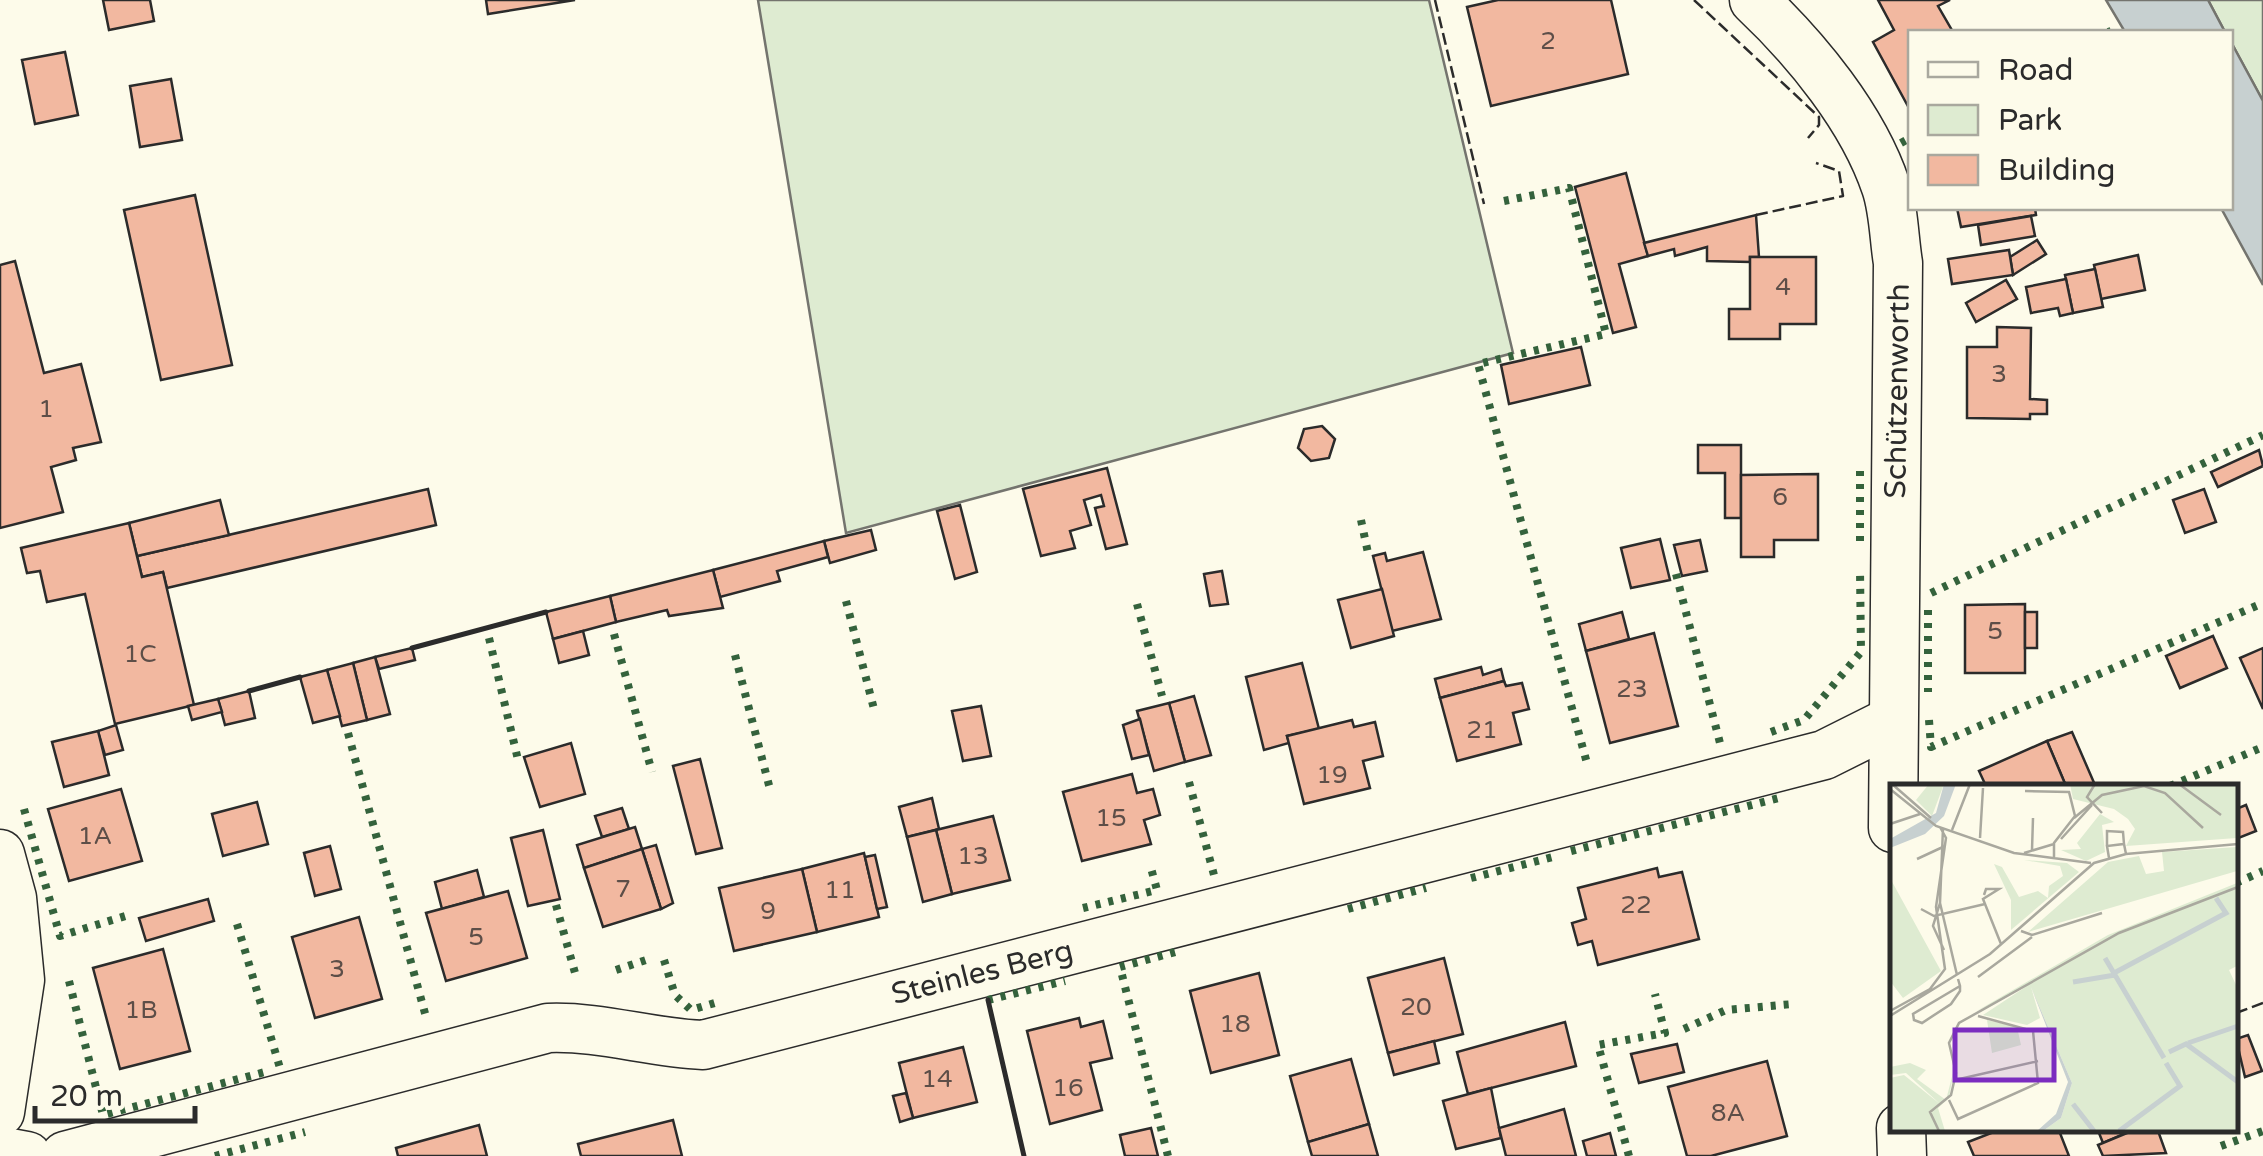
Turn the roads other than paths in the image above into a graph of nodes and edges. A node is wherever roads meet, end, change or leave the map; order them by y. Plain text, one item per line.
1 (1754, 0) edge
2 (1892, 721) junction
3 (1893, 784) edge
4 (0, 854) edge
5 (0, 1112) edge
6 (1901, 1131) edge
7 (0, 1152) edge
8 (26, 1156) edge
9 (65, 1156) edge
10 (1902, 1156) edge

1 - 2 street, Schützenworth
2 - 3 street, Schützenworth
2 - 9 street, Steinles Berg
4 - 5 street
6 - 10 street
7 - 8 street

